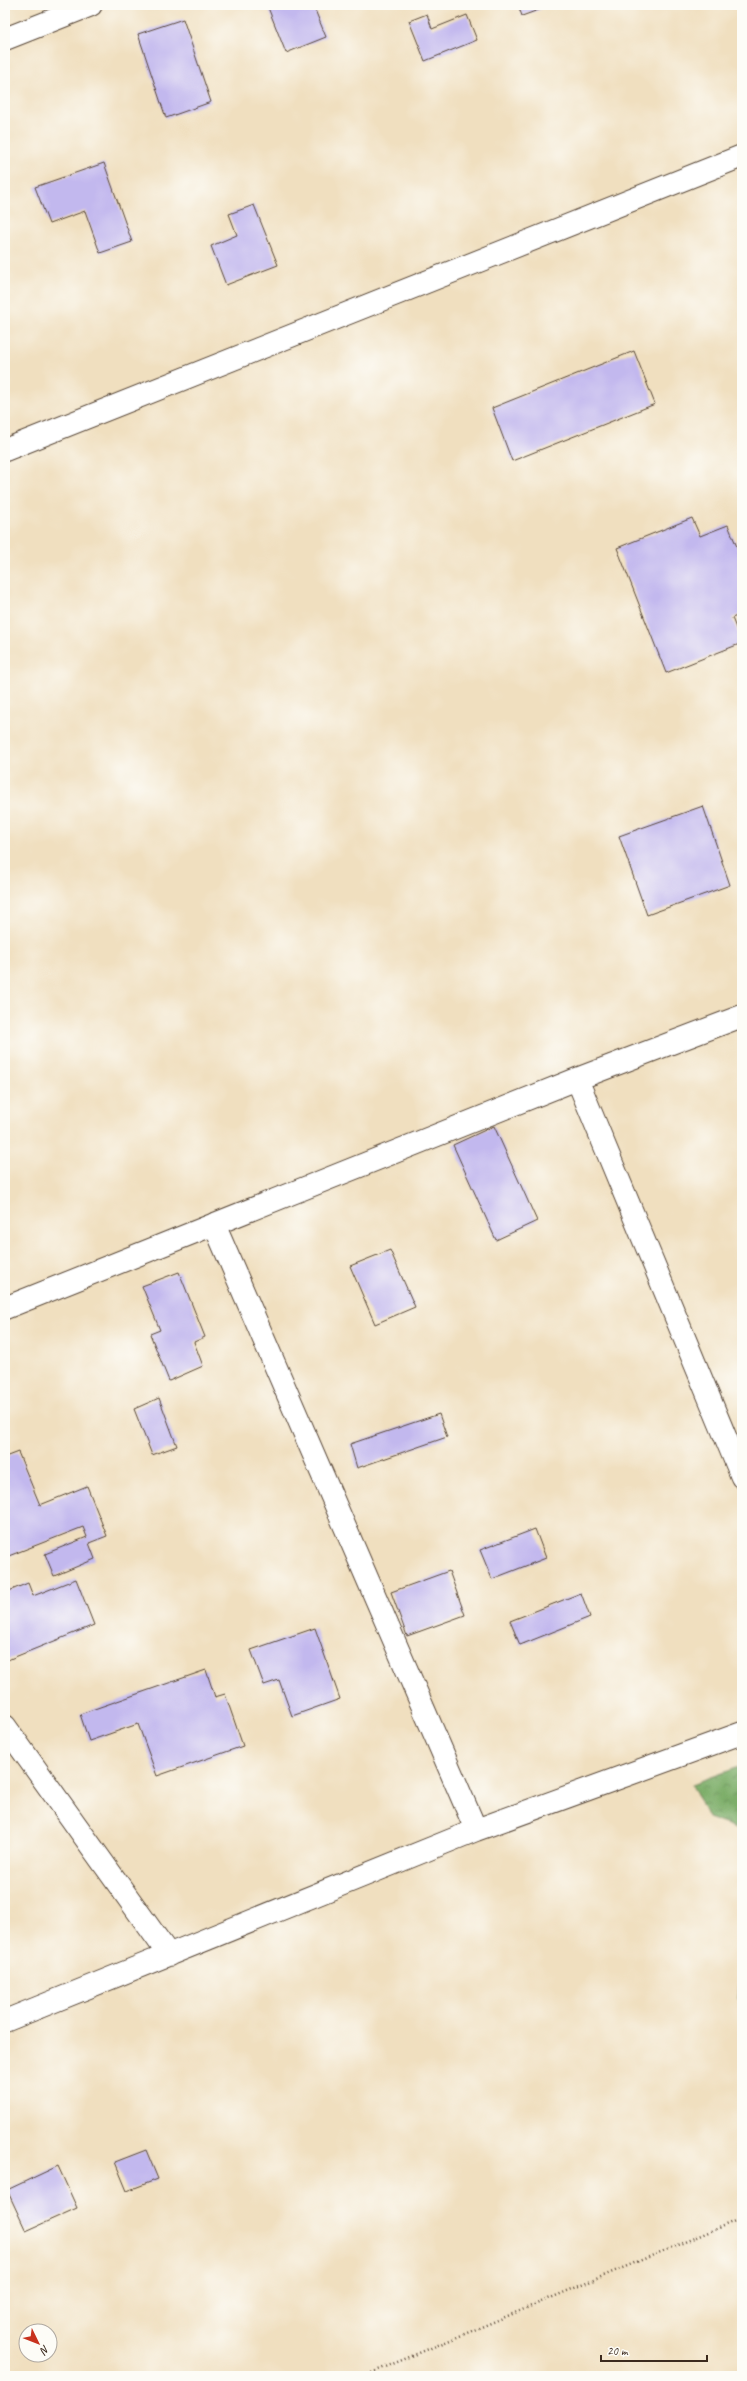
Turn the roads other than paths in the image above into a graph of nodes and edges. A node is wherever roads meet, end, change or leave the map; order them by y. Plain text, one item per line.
1 (91, 5) edge
2 (5, 39) edge
3 (742, 156) edge
4 (5, 450) edge
5 (742, 1016) edge
6 (577, 1079) junction
7 (214, 1224) junction
8 (5, 1308) edge
9 (742, 1477) edge
10 (5, 1726) edge
11 (742, 1733) edge
12 (476, 1830) junction
13 (169, 1954) junction
14 (6, 2019) edge

1 - 2 street
3 - 4 street
5 - 6 street
6 - 7 street
6 - 9 street
7 - 8 street
7 - 12 street
10 - 13 street
11 - 12 street
12 - 13 street
13 - 14 street

